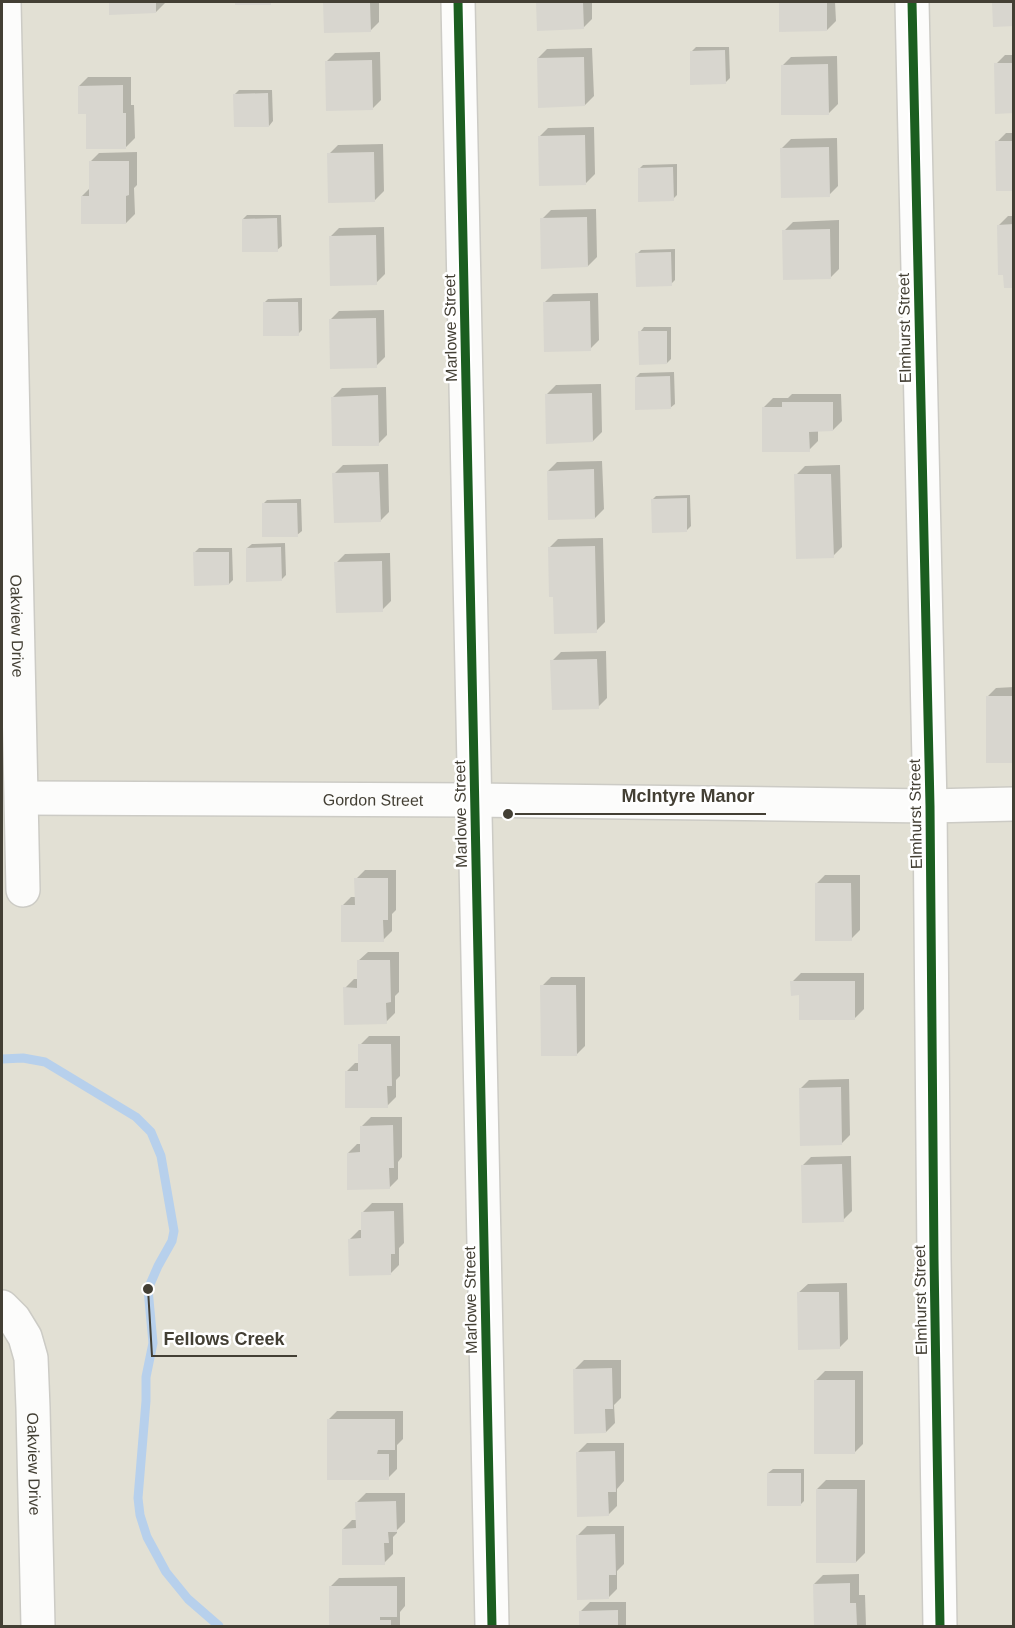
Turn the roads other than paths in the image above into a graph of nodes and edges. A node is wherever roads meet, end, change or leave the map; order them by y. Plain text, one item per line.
1 (4, 2) edge
2 (458, 2) edge
3 (912, 2) edge
4 (21, 798) junction
5 (474, 800) junction
6 (1014, 804) edge
7 (930, 806) junction
8 (23, 890) dead end
9 (4, 1309) edge
10 (38, 1626) edge
11 (492, 1626) edge
12 (940, 1626) edge

1 - 4 street, Oakview Drive
2 - 5 street, Marlowe Street
3 - 7 street, Elmhurst Street
4 - 5 street, Gordon Street
4 - 8 street, Oakview Drive
5 - 7 street, Gordon Street
5 - 11 street, Marlowe Street
6 - 7 street, Gordon Street
7 - 12 street, Elmhurst Street
9 - 10 street, Oakview Drive

